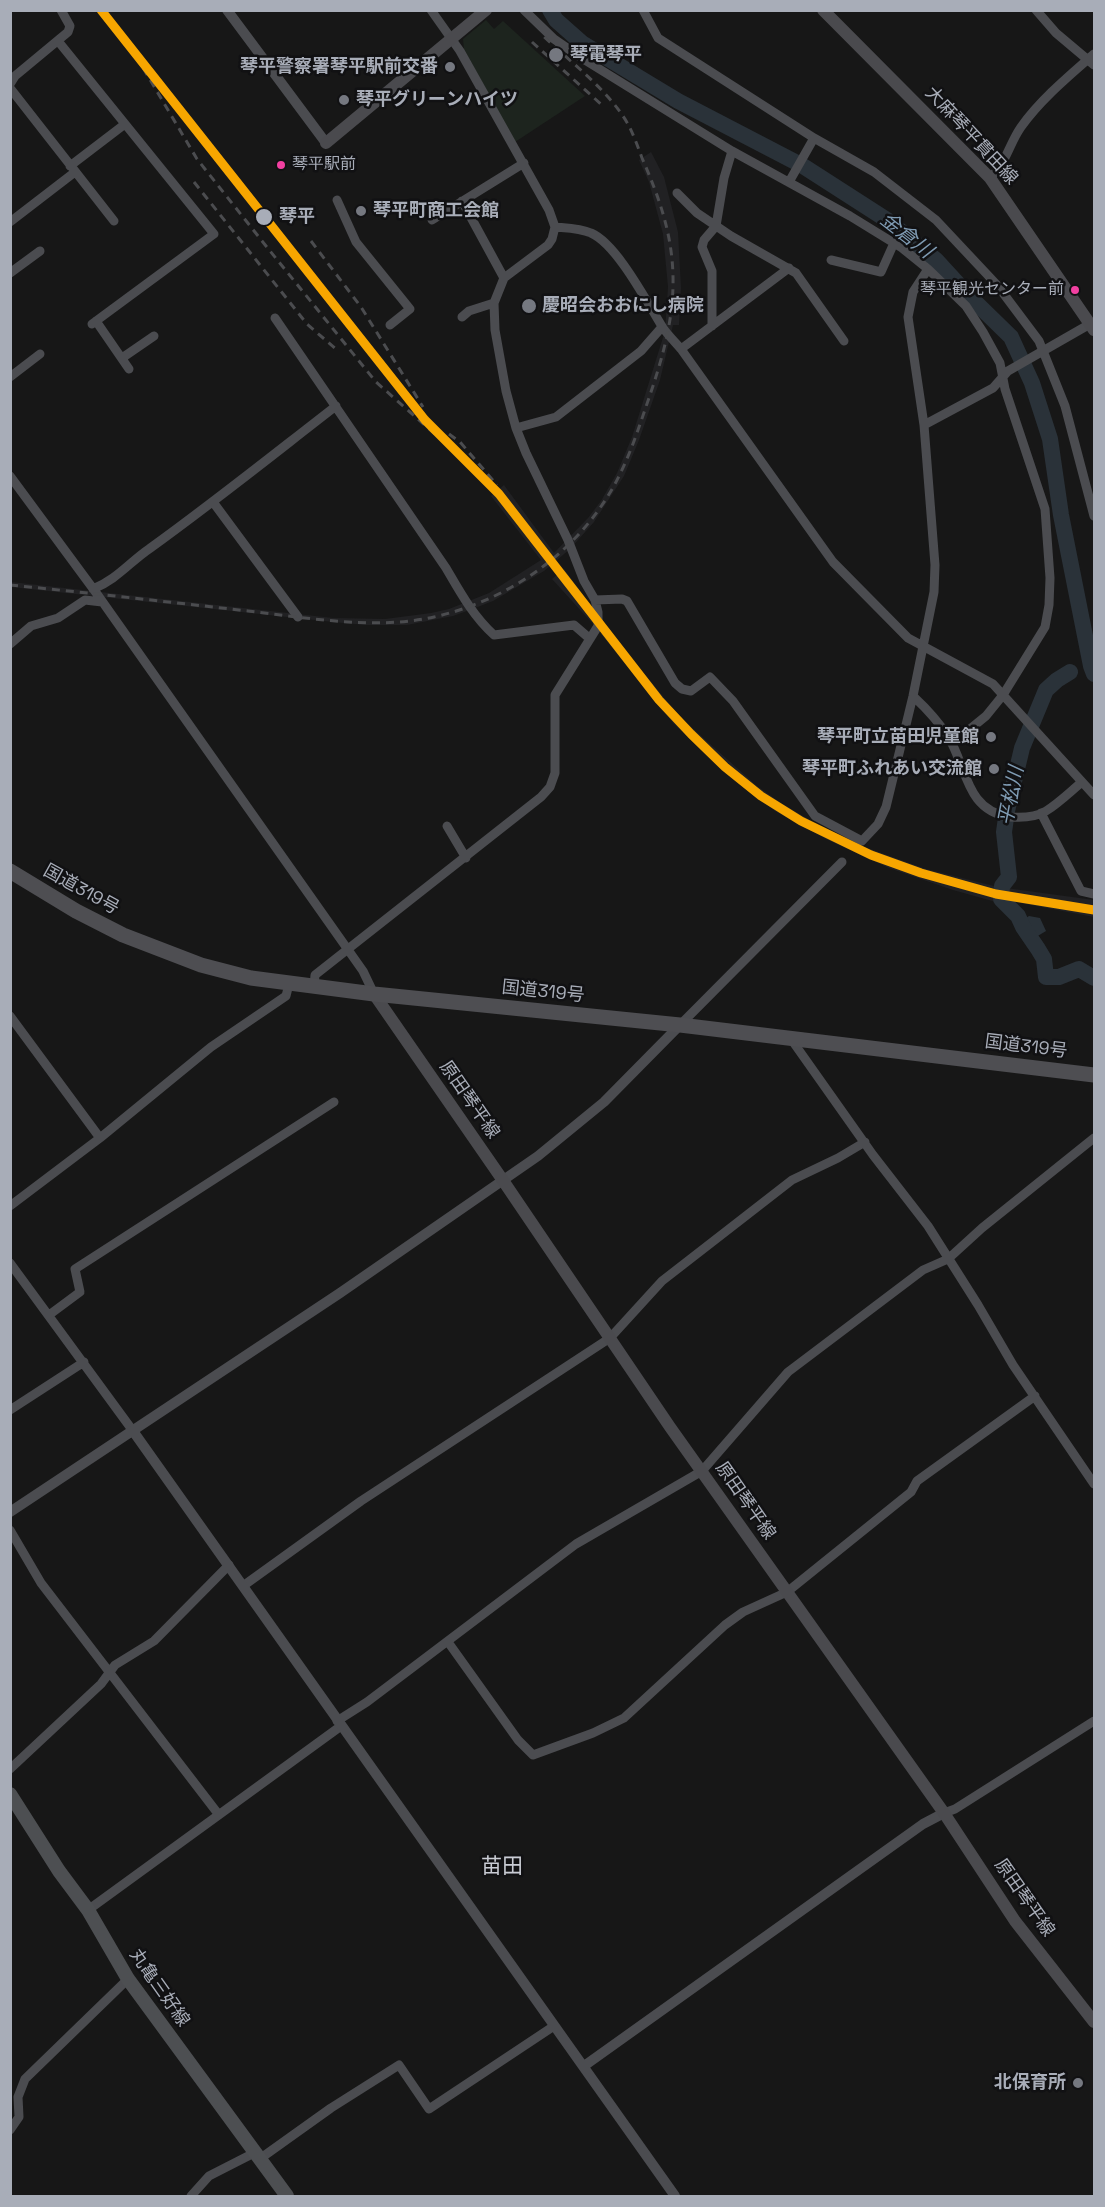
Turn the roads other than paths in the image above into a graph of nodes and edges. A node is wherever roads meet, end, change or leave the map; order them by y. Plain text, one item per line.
1 (61, 10) edge
2 (227, 10) edge
3 (431, 10) edge
4 (486, 10) edge
5 (524, 10) edge
6 (644, 10) edge
7 (823, 10) edge
8 (1036, 10) edge
9 (452, 39) junction
10 (58, 41) junction
11 (1093, 59) edge
12 (10, 86) edge
13 (125, 124) junction
14 (814, 138) junction
15 (326, 143) joint
16 (732, 151) junction
17 (524, 163) junction
18 (73, 169) junction
19 (990, 178) junction
20 (789, 182) junction
21 (677, 193) dead end
22 (336, 200) dead end
23 (462, 201) junction
24 (432, 220) dead end
25 (114, 221) dead end
26 (10, 222) edge
27 (716, 226) junction
28 (555, 227) junction
29 (894, 243) junction
30 (40, 251) dead end
31 (831, 260) dead end
32 (789, 268) junction
33 (928, 269) junction
34 (10, 273) edge
35 (504, 279) junction
36 (494, 303) junction
37 (462, 317) dead end
38 (275, 318) dead end
39 (390, 325) dead end
40 (712, 326) junction
41 (662, 327) junction
42 (1092, 327) edge
43 (154, 336) dead end
44 (844, 340) dead end
45 (681, 349) junction
46 (1041, 352) junction
47 (40, 354) dead end
48 (122, 358) junction
49 (129, 369) dead end
50 (1006, 373) junction
51 (10, 377) edge
52 (336, 406) junction
53 (924, 425) junction
54 (516, 428) junction
55 (10, 476) edge
56 (213, 502) junction
57 (1095, 516) edge
58 (93, 589) junction
59 (595, 600) junction
60 (102, 602) junction
61 (298, 617) dead end
62 (589, 638) junction
63 (10, 644) edge
64 (923, 648) junction
65 (1003, 695) junction
66 (913, 696) junction
67 (950, 740) junction
68 (1082, 782) junction
69 (1095, 795) edge
70 (1041, 813) junction
71 (447, 825) dead end
72 (466, 858) junction
73 (842, 862) dead end
74 (10, 871) edge
75 (1095, 894) edge
76 (348, 950) junction
77 (289, 984) junction
78 (314, 987) junction
79 (374, 994) junction
80 (10, 1016) edge
81 (680, 1025) junction
82 (791, 1039) junction
83 (1095, 1075) edge
84 (334, 1102) dead end
85 (100, 1138) junction
86 (1095, 1138) edge
87 (865, 1142) junction
88 (502, 1179) junction
89 (10, 1206) edge
90 (948, 1259) junction
91 (10, 1263) edge
92 (49, 1315) junction
93 (610, 1338) junction
94 (84, 1362) junction
95 (1035, 1396) junction
96 (10, 1410) edge
97 (133, 1431) junction
98 (702, 1472) junction
99 (1095, 1484) edge
100 (10, 1512) edge
101 (10, 1530) edge
102 (229, 1565) junction
103 (243, 1586) junction
104 (787, 1592) junction
105 (448, 1642) junction
106 (109, 1673) junction
107 (1095, 1721) edge
108 (339, 1723) junction
109 (10, 1769) edge
110 (10, 1794) edge
111 (944, 1813) junction
112 (219, 1815) junction
113 (88, 1910) junction
114 (128, 1979) junction
115 (1095, 2022) edge
116 (554, 2026) junction
117 (584, 2066) junction
118 (10, 2130) edge
119 (258, 2155) junction
120 (191, 2196) edge
121 (287, 2196) edge
122 (675, 2196) edge

1 - 10 street
2 - 15 street
3 - 9 street
4 - 9 main road
5 - 16 street
6 - 14 street
7 - 19 main road, 大麻琴平貫田線
8 - 11 street
9 - 15 main road
9 - 17 street
10 - 12 street
10 - 13 street
11 - 19 street
12 - 18 street
13 - 18 street
13 - 48 street
14 - 20 street
14 - 46 street
16 - 20 street
16 - 27 street
17 - 23 street
17 - 28 street
18 - 25 street
18 - 26 street
19 - 42 main road, 大麻琴平貫田線
20 - 29 street
21 - 27 street
22 - 39 street
23 - 24 street
23 - 35 street
27 - 32 street
27 - 40 street
28 - 35 street
28 - 41 street
29 - 31 street
29 - 33 street
30 - 34 street
32 - 40 street
32 - 44 street
33 - 50 street
33 - 53 street
35 - 36 street
36 - 37 street
36 - 54 street
38 - 52 street
40 - 45 street
41 - 45 street
41 - 54 street
42 - 46 street
43 - 48 street
45 - 64 street
46 - 50 street
46 - 57 street
47 - 51 street
48 - 49 street
50 - 53 street
50 - 65 street
52 - 56 street
52 - 62 street
53 - 64 street
54 - 59 street
55 - 58 street
56 - 58 street
56 - 61 street
58 - 60 street
59 - 62 street
59 - 66 street
60 - 63 street
60 - 76 street
62 - 72 street
64 - 65 street
64 - 66 street
65 - 67 street
65 - 68 street
66 - 67 street
67 - 70 street
68 - 69 street
68 - 70 street
70 - 75 street
71 - 72 street
72 - 76 street
73 - 81 street
74 - 77 highway, 国道319号
76 - 78 street
76 - 79 street
77 - 78 highway, 国道319号
77 - 85 street
78 - 79 highway, 国道319号
79 - 81 highway, 国道319号
79 - 88 main road, 原田琴平線
80 - 85 street
81 - 82 highway, 国道319号
81 - 88 street
82 - 83 highway, 国道319号
82 - 87 street
84 - 92 street
85 - 89 street
86 - 90 street
87 - 90 street
87 - 93 street
88 - 93 main road, 原田琴平線
88 - 97 street
90 - 95 street
90 - 98 street
91 - 92 street
92 - 94 street
93 - 98 main road, 原田琴平線
93 - 103 street
94 - 96 street
94 - 97 street
95 - 99 street
95 - 104 street
97 - 100 street
97 - 102 street
98 - 104 main road, 原田琴平線
98 - 105 street
101 - 106 street
102 - 103 street
102 - 106 street
103 - 108 street
104 - 105 street
104 - 111 main road, 原田琴平線
105 - 108 street
106 - 109 street
106 - 112 street
107 - 111 street
108 - 112 street
108 - 116 street
110 - 113 main road, 丸亀三好線
111 - 115 main road, 原田琴平線
111 - 117 street
112 - 113 street
113 - 114 main road, 丸亀三好線
114 - 118 street
114 - 119 main road, 丸亀三好線
116 - 117 street
116 - 119 street
117 - 122 street
119 - 120 street
119 - 121 main road, 丸亀三好線

